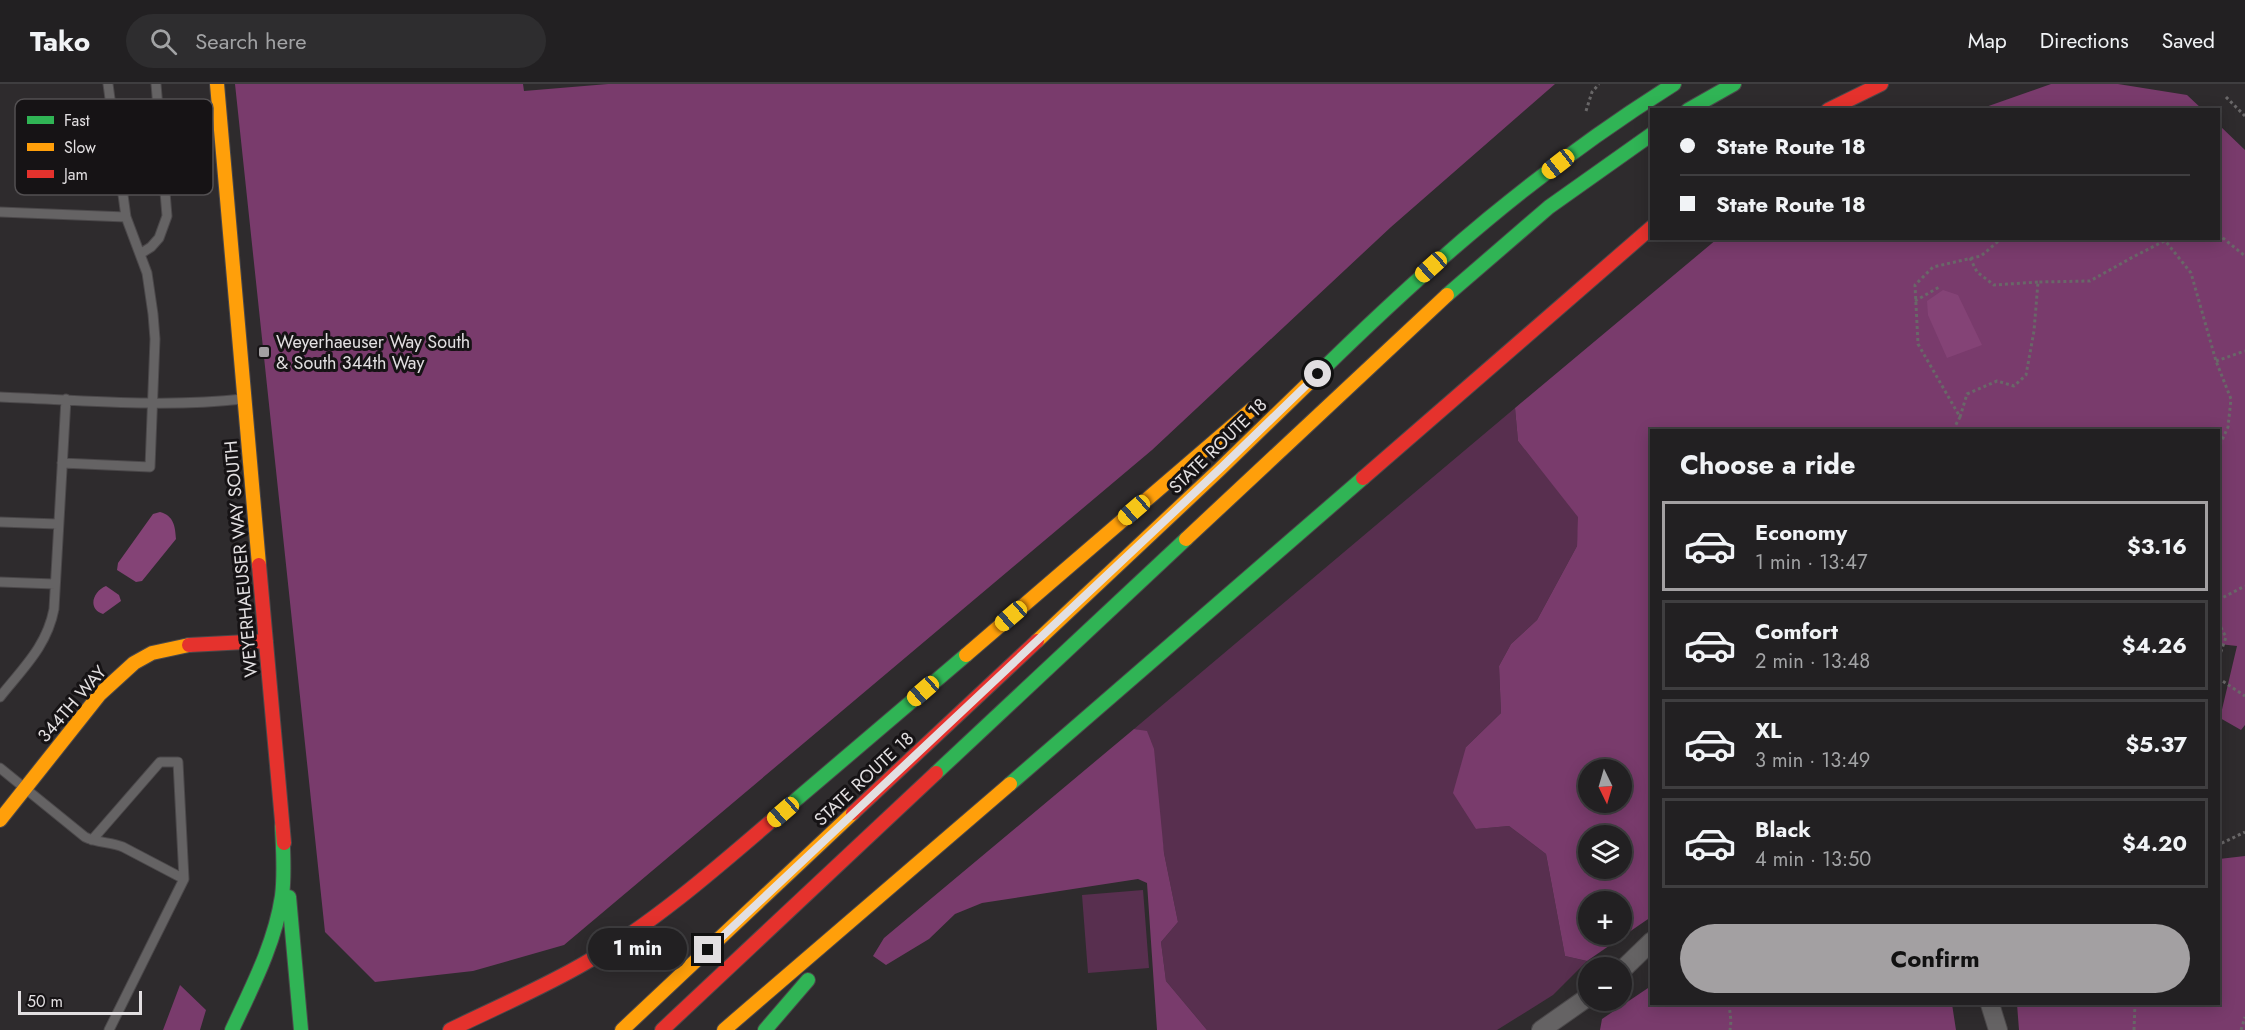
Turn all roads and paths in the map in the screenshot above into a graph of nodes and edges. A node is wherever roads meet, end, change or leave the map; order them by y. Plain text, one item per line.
1 (108, 84) edge
2 (156, 84) edge
3 (217, 84) edge
4 (1674, 84) edge
5 (1734, 84) edge
6 (1881, 84) edge
7 (2226, 97) dead end
8 (110, 99) edge
9 (157, 99) edge
10 (1692, 108) edge
11 (1832, 108) edge
12 (2245, 116) edge
13 (1650, 135) edge
14 (123, 195) edge
15 (165, 195) edge
16 (0, 212) edge
17 (126, 217) junction
18 (1650, 229) edge
19 (2220, 236) edge
20 (2000, 240) edge
21 (2164, 240) edge
22 (140, 254) junction
23 (2245, 256) edge
24 (1970, 258) junction
25 (2038, 282) junction
26 (1941, 286) dead end
27 (1397, 297) junction
28 (1915, 301) junction
29 (2245, 351) edge
30 (2216, 361) junction
31 (1304, 369) dead end
32 (0, 397) edge
33 (1267, 398) dead end
34 (66, 399) junction
35 (244, 399) junction
36 (152, 402) junction
37 (1960, 417) junction
38 (1954, 429) edge
39 (2220, 445) edge
40 (62, 463) junction
41 (0, 522) edge
42 (58, 524) junction
43 (0, 582) edge
44 (55, 584) junction
45 (2245, 586) edge
46 (2220, 599) edge
47 (2220, 625) edge
48 (266, 640) junction
49 (2220, 654) edge
50 (2220, 679) edge
51 (2245, 696) edge
52 (0, 697) edge
53 (0, 768) edge
54 (24, 788) junction
55 (0, 820) edge
56 (282, 826) junction
57 (2245, 832) edge
58 (92, 840) junction
59 (2220, 844) edge
60 (184, 879) junction
61 (873, 903) junction
62 (1650, 943) edge
63 (1632, 960) edge
64 (1578, 1004) edge
65 (1729, 1005) edge
66 (1990, 1005) edge
67 (2135, 1005) edge
68 (2245, 1017) edge
69 (109, 1030) edge
70 (232, 1030) edge
71 (301, 1030) edge
72 (450, 1030) edge
73 (622, 1030) edge
74 (662, 1030) edge
75 (724, 1030) edge
76 (765, 1030) edge
77 (1541, 1030) edge
78 (1730, 1030) edge
79 (1998, 1030) edge
80 (2134, 1030) edge
81 (2241, 1030) edge

1 - 8 lane
2 - 9 lane
3 - 35 main road, WEYERHAEUSER WAY SOUTH
4 - 27 main road, STATE ROUTE 18
5 - 10 main road
6 - 11 main road
7 - 12 path
13 - 74 main road
14 - 17 lane
15 - 22 lane
16 - 17 lane
17 - 22 lane
18 - 61 main road
19 - 23 path
20 - 24 path
21 - 25 path
21 - 30 path
22 - 36 lane
24 - 25 path
24 - 28 path
25 - 37 path
26 - 28 path
27 - 31 main road
27 - 73 main road, STATE ROUTE 18
28 - 37 path
29 - 30 path
30 - 39 path
32 - 34 lane
33 - 72 main road
34 - 36 lane
34 - 40 lane
35 - 36 lane
35 - 48 main road, WEYERHAEUSER WAY SOUTH
36 - 40 lane
37 - 38 path
40 - 42 lane
41 - 42 lane
42 - 44 lane
43 - 44 lane
44 - 52 lane
45 - 46 path
47 - 49 path
48 - 54 main road, 344TH WAY
48 - 56 main road, WEYERHAEUSER WAY SOUTH
50 - 51 path
53 - 54 lane
54 - 55 main road, 344TH WAY
54 - 58 lane
56 - 70 main road
56 - 71 main road, WEYERHAEUSER WAY SOUTH
57 - 59 path
58 - 60 lane
58 - 60 lane
60 - 69 lane
61 - 75 main road
61 - 76 main road
62 - 63 street
64 - 77 street
65 - 78 path
66 - 79 street
67 - 80 path
68 - 81 path

